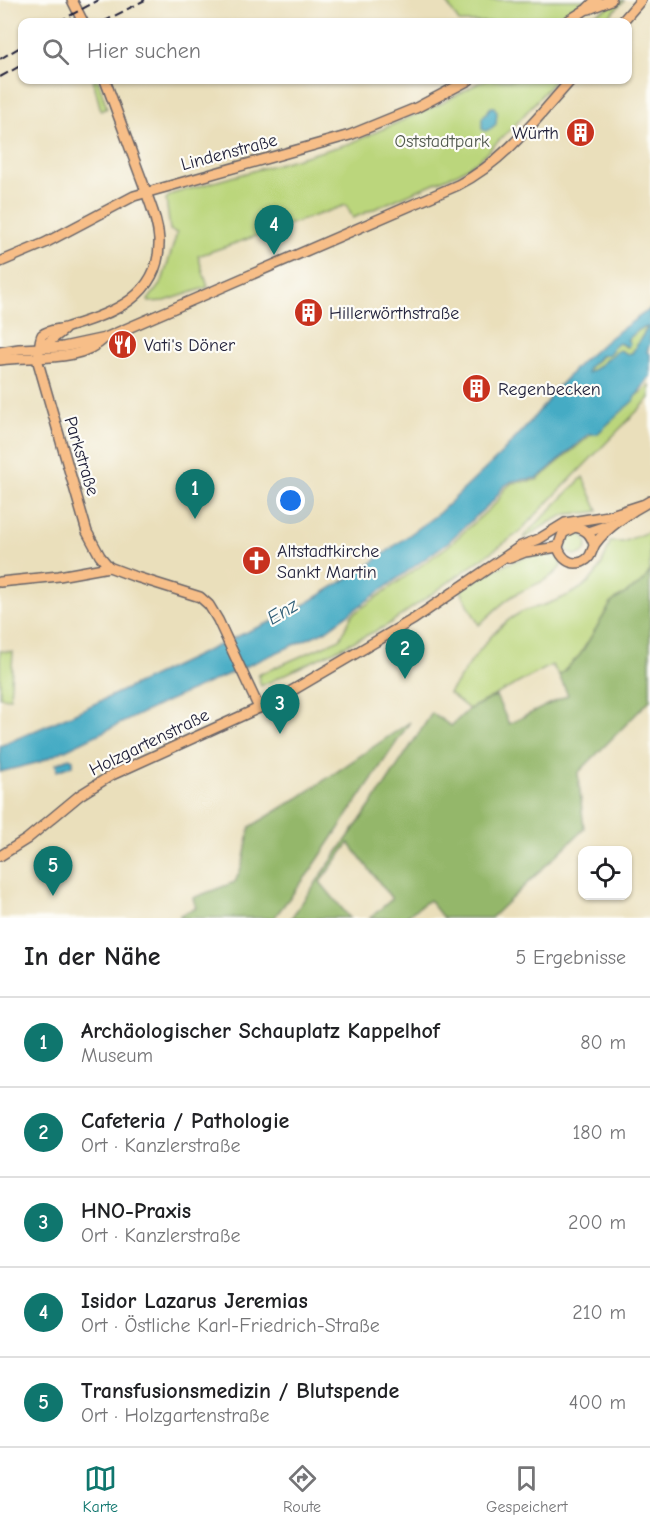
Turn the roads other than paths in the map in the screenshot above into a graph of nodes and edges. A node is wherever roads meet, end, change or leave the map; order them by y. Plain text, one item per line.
1 (72, 0) edge
2 (596, 0) edge
3 (611, 0) edge
4 (641, 0) edge
5 (587, 9) junction
6 (81, 18) edge
7 (572, 18) edge
8 (625, 18) edge
9 (106, 84) edge
10 (461, 84) edge
11 (567, 84) edge
12 (146, 192) junction
13 (0, 262) edge
14 (0, 352) edge
15 (40, 353) junction
16 (0, 360) edge
17 (646, 503) edge
18 (617, 522) junction
19 (588, 532) junction
20 (594, 545) junction
21 (558, 547) junction
22 (499, 561) junction
23 (109, 567) junction
24 (0, 582) edge
25 (259, 708) junction
26 (0, 856) edge

1 - 6 main road
2 - 5 main road
3 - 5 main road
4 - 8 main road
5 - 7 main road
9 - 12 main road
10 - 12 main road, Lindenstraße
11 - 15 main road
12 - 13 main road, Lindenstraße
12 - 15 main road
14 - 15 main road
15 - 16 main road
15 - 23 main road, Parkstraße
17 - 18 main road
17 - 22 main road
18 - 19 main road
18 - 20 main road
19 - 20 main road
19 - 21 main road
20 - 21 main road
21 - 22 main road
22 - 25 main road, Holzgartenstraße
23 - 24 main road
23 - 25 main road
25 - 26 main road, Holzgartenstraße

